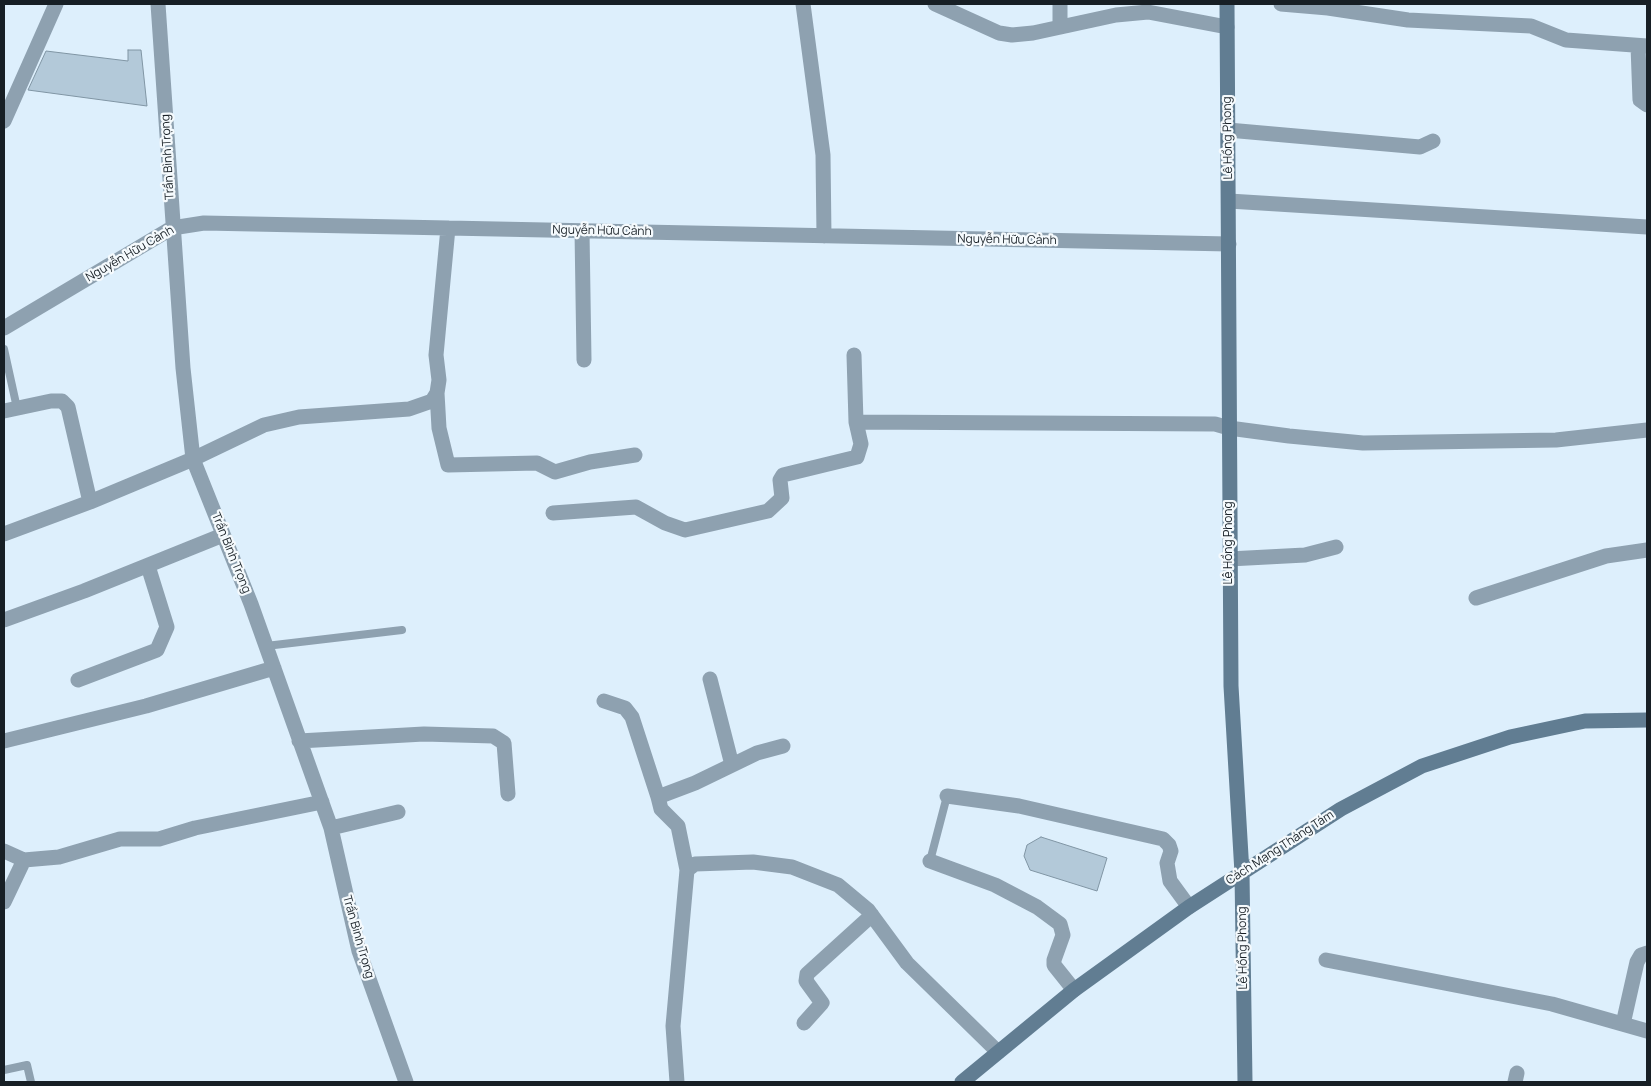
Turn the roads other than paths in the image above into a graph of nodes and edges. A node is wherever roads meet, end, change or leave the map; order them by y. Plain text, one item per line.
1 (56, 4) edge
2 (158, 4) edge
3 (803, 4) edge
4 (935, 4) edge
5 (1060, 4) edge
6 (1227, 4) edge
7 (1281, 4) edge
8 (1060, 26) junction
9 (1227, 26) junction
10 (1643, 46) edge
11 (1647, 105) edge
12 (4, 121) edge
13 (1228, 130) junction
14 (1433, 142) dead end
15 (1229, 201) junction
16 (1647, 227) edge
17 (172, 228) junction
18 (448, 228) junction
19 (582, 230) junction
20 (824, 236) junction
21 (1229, 244) junction
22 (4, 328) edge
23 (4, 349) edge
24 (854, 355) dead end
25 (584, 360) dead end
26 (437, 393) junction
27 (10, 410) edge
28 (856, 422) junction
29 (1229, 428) junction
30 (1647, 430) edge
31 (635, 454) dead end
32 (193, 460) junction
33 (90, 502) junction
34 (553, 512) dead end
35 (4, 534) edge
36 (223, 535) junction
37 (1336, 547) dead end
38 (1647, 550) edge
39 (1229, 559) junction
40 (148, 566) junction
41 (1476, 598) dead end
42 (4, 620) edge
43 (402, 630) dead end
44 (266, 646) junction
45 (274, 668) junction
46 (710, 679) dead end
47 (78, 680) dead end
48 (604, 702) dead end
49 (1647, 720) edge
50 (4, 741) edge
51 (299, 741) junction
52 (783, 746) dead end
53 (732, 765) junction
54 (508, 794) dead end
55 (947, 796) joint
56 (658, 797) junction
57 (322, 802) junction
58 (398, 812) dead end
59 (331, 828) junction
60 (4, 851) edge
61 (24, 860) junction
62 (930, 861) joint
63 (687, 870) junction
64 (1242, 873) junction
65 (4, 902) edge
66 (1189, 907) junction
67 (872, 915) junction
68 (1647, 953) edge
69 (1326, 960) dead end
70 (1074, 990) junction
71 (804, 1023) dead end
72 (1623, 1024) junction
73 (1647, 1031) edge
74 (998, 1052) junction
75 (4, 1070) edge
76 (31, 1082) edge
77 (406, 1082) edge
78 (677, 1082) edge
79 (962, 1082) edge
80 (1245, 1082) edge

1 - 12 street
2 - 17 street, Trần Bình Trọng
3 - 20 street
4 - 8 street
5 - 8 street
6 - 9 street, Lê Hồng Phong
7 - 10 street
8 - 9 street
9 - 13 street, Lê Hồng Phong
10 - 11 street
13 - 14 street
13 - 15 street, Lê Hồng Phong
15 - 16 street
15 - 21 street, Lê Hồng Phong
17 - 18 street, Nguyễn Hữu Cảnh
17 - 22 street, Nguyễn Hữu Cảnh
17 - 32 street, Trần Bình Trọng
18 - 19 street, Nguyễn Hữu Cảnh
18 - 26 street
19 - 20 street, Nguyễn Hữu Cảnh
19 - 25 street
20 - 21 street, Nguyễn Hữu Cảnh
21 - 29 street, Lê Hồng Phong
23 - 27 lane
24 - 28 street
26 - 31 street
26 - 32 street
27 - 33 street
28 - 29 street
28 - 34 street
29 - 30 street
29 - 39 street, Lê Hồng Phong
32 - 33 street
32 - 36 street, Trần Bình Trọng
33 - 35 street
36 - 40 street
36 - 44 street, Trần Bình Trọng
37 - 39 street
38 - 41 street
39 - 64 street, Lê Hồng Phong
40 - 42 street
40 - 47 street
43 - 44 lane
44 - 45 street, Trần Bình Trọng
45 - 50 street
45 - 51 street, Trần Bình Trọng
46 - 53 street
48 - 56 street
49 - 64 street, Cách Mạng Tháng Tám
51 - 54 street
51 - 57 street, Trần Bình Trọng
52 - 53 street
53 - 56 street
55 - 62 lane
55 - 66 street
56 - 63 street
57 - 59 street, Trần Bình Trọng
57 - 61 street
58 - 59 street
59 - 77 street, Trần Bình Trọng
60 - 61 street
61 - 65 street
62 - 70 street
63 - 67 street
63 - 78 street
64 - 66 street, Cách Mạng Tháng Tám
64 - 80 street, Lê Hồng Phong
66 - 70 street, Cách Mạng Tháng Tám
67 - 71 street
67 - 74 street
68 - 72 street
69 - 72 street
70 - 74 street, Cách Mạng Tháng Tám
72 - 73 street
74 - 79 street, Cách Mạng Tháng Tám
75 - 76 lane

